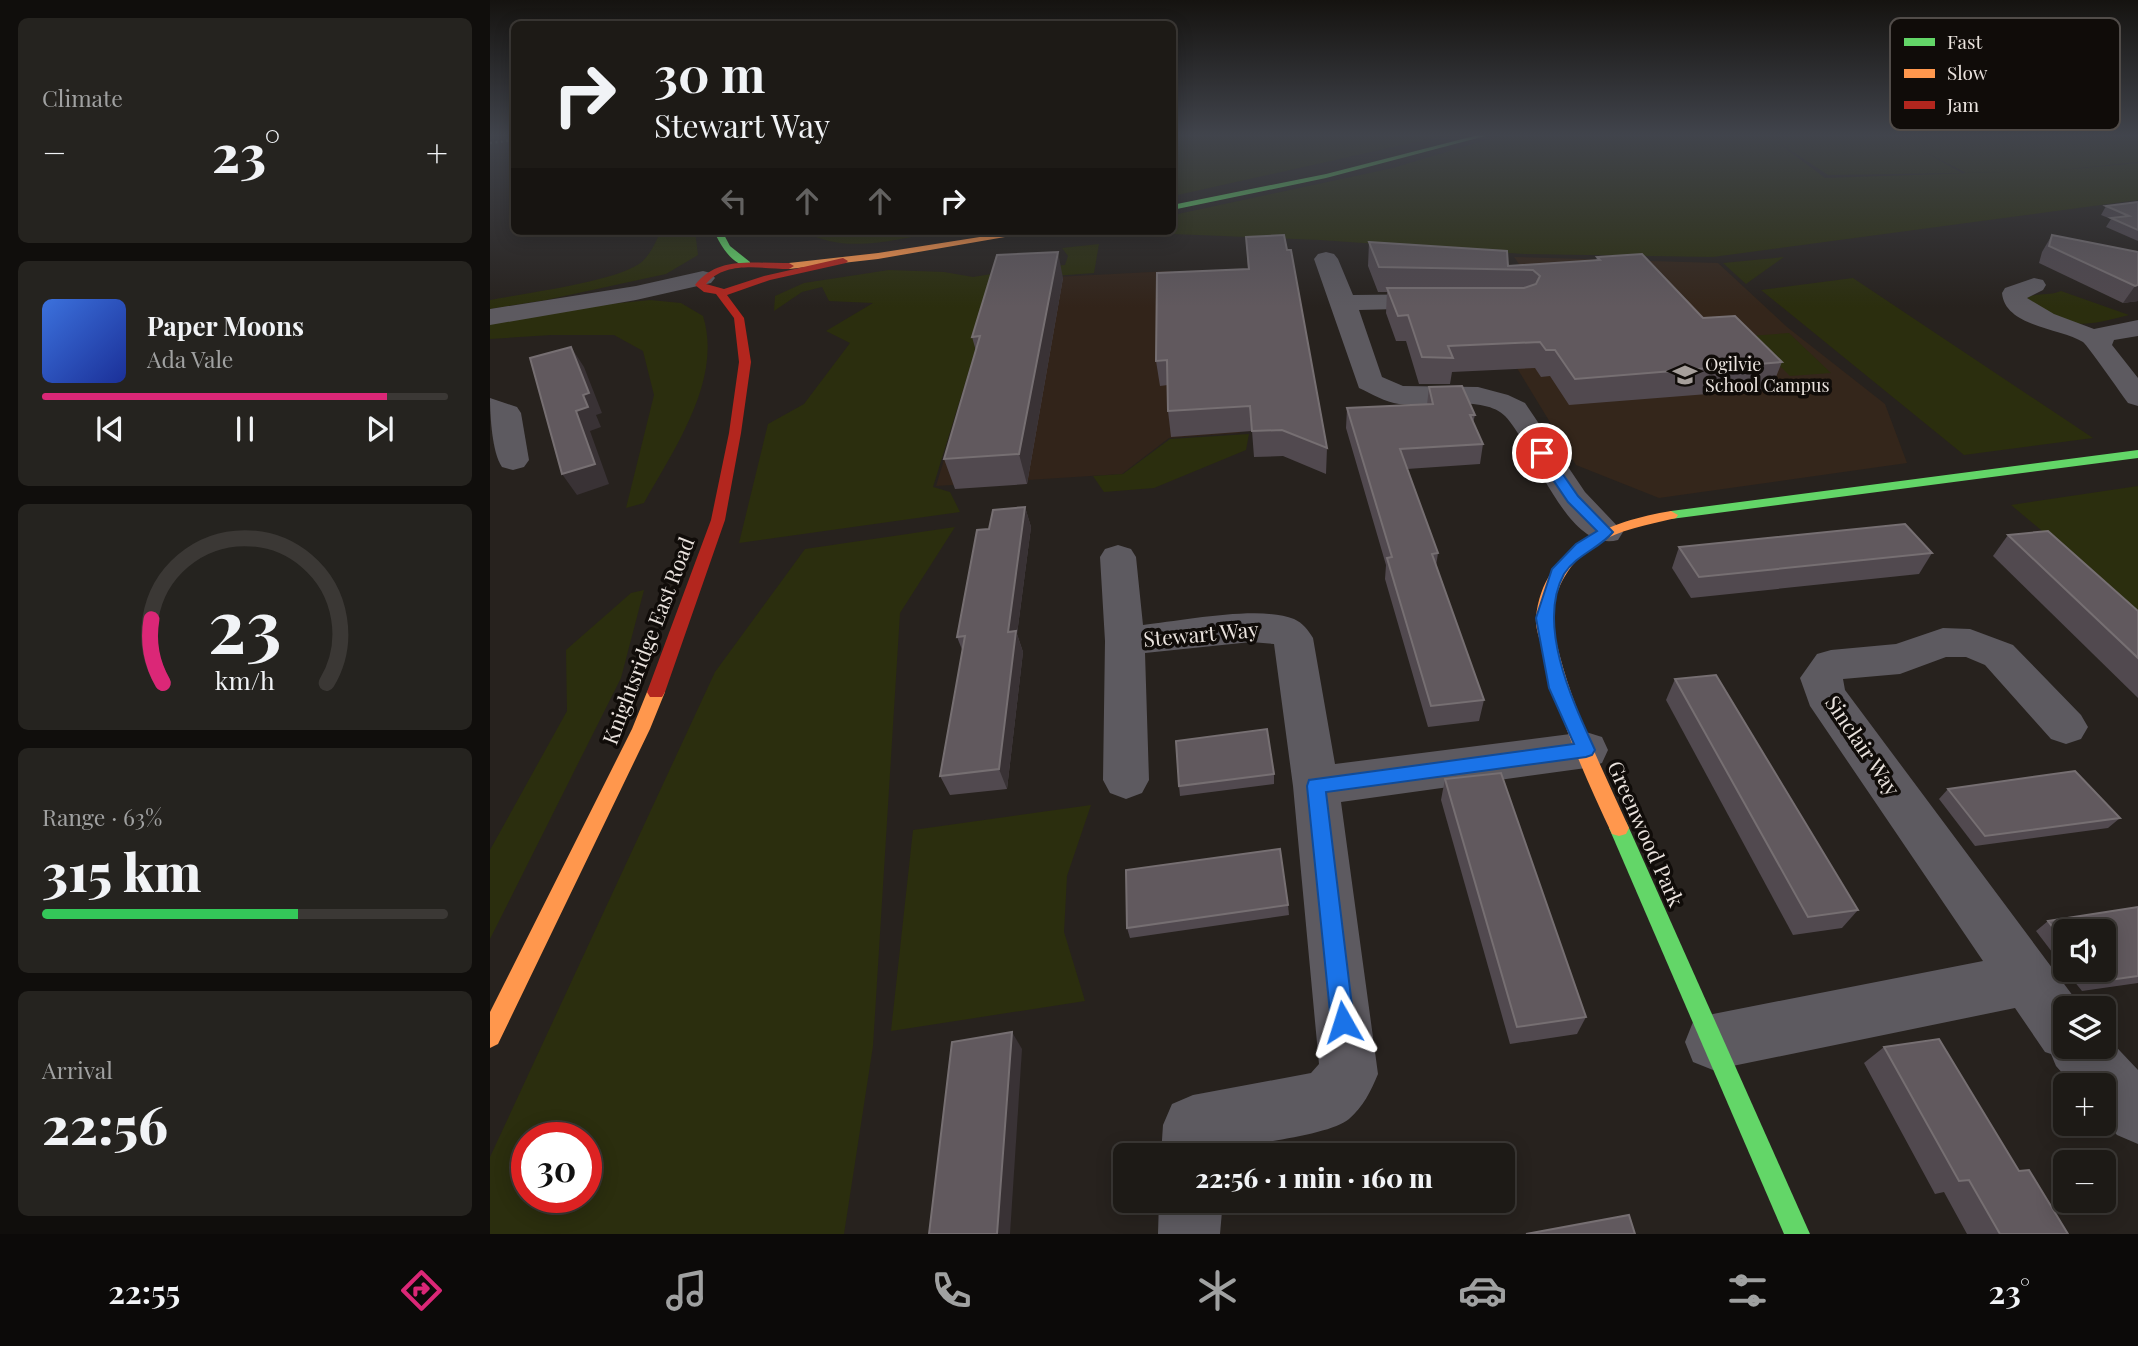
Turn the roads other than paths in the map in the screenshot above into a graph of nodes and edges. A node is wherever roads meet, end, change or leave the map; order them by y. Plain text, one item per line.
1 (1246, 193) edge
2 (1176, 207) edge
3 (720, 235) edge
4 (1009, 235) edge
5 (726, 247) junction
6 (1326, 259) dead end
7 (756, 274) junction
8 (710, 282) junction
9 (2034, 285) dead end
10 (1455, 302) edge
11 (1344, 303) junction
12 (490, 317) edge
13 (739, 318) junction
14 (2138, 328) edge
15 (2100, 339) junction
16 (2138, 397) edge
17 (490, 407) edge
18 (2138, 454) edge
19 (513, 460) dead end
20 (1606, 532) junction
21 (1118, 557) dead end
22 (1125, 641) junction
23 (2066, 727) dead end
24 (1586, 750) junction
25 (1126, 780) dead end
26 (1316, 786) junction
27 (2026, 979) junction
28 (2053, 1016) edge
29 (490, 1036) edge
30 (1713, 1042) junction
31 (2088, 1059) edge
32 (2138, 1114) edge
33 (1192, 1143) edge
34 (1797, 1234) edge

1 - 2 street
3 - 5 street
4 - 7 street
5 - 7 street
5 - 8 street
6 - 11 street
7 - 8 street
7 - 8 street
7 - 13 street, Knightsridge East Road
8 - 12 street
8 - 13 street, Knightsridge East Road
9 - 15 street
10 - 11 street
11 - 20 street
13 - 29 street, Knightsridge East Road
14 - 15 street
15 - 16 street
17 - 19 street
18 - 20 street, Greenwood Park
20 - 24 street, Greenwood Park
21 - 22 street, Stewart Way
22 - 25 street, Stewart Way
22 - 26 street, Stewart Way
23 - 27 street, Sinclair Way
24 - 26 street
24 - 30 street, Greenwood Park
26 - 33 street, Stewart Way
27 - 28 street, Sinclair Way
27 - 30 street
30 - 34 street, Greenwood Park
31 - 32 street

